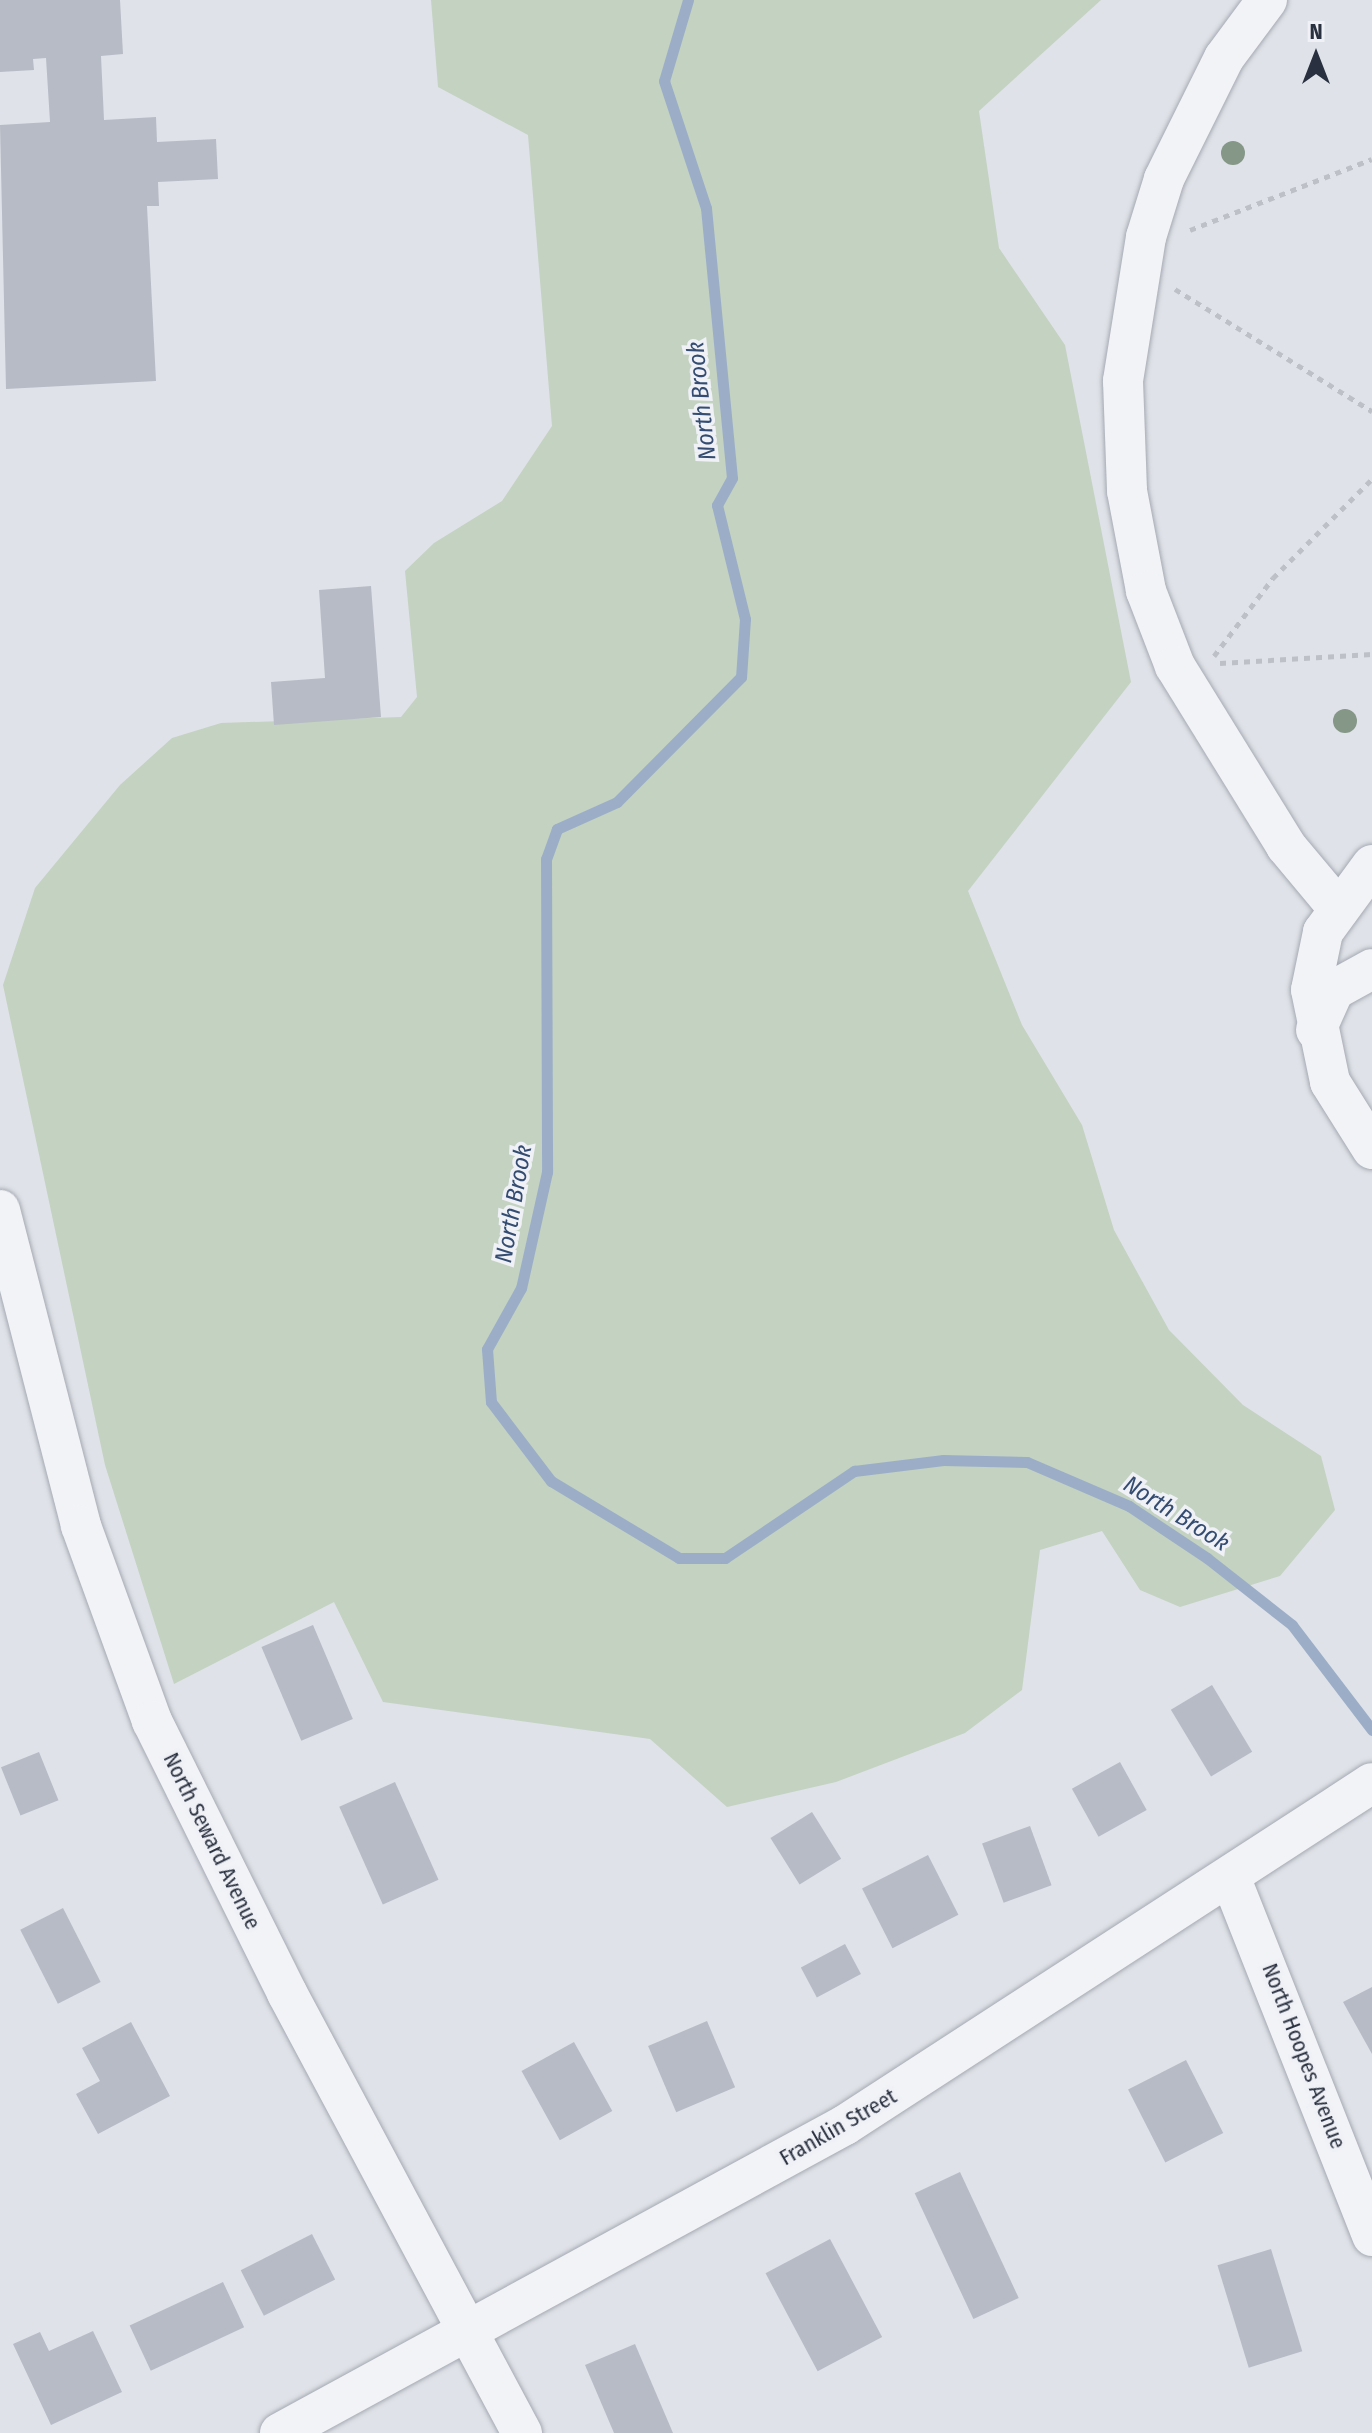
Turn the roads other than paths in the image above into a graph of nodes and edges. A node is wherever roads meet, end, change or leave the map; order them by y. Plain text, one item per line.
1 (1267, 0) edge
2 (1372, 865) edge
3 (1337, 907) junction
4 (1372, 969) edge
5 (1316, 1030) junction
6 (1372, 1149) edge
7 (0, 1210) edge
8 (8, 1275) edge
9 (1372, 1783) edge
10 (1231, 1879) junction
11 (1372, 2236) edge
12 (466, 2330) junction
13 (280, 2433) edge
14 (522, 2433) edge

1 - 3 street
2 - 3 street
3 - 5 street
4 - 5 street
5 - 6 street
7 - 8 street, North Seward Avenue
8 - 12 street, North Seward Avenue
9 - 10 street, Franklin Street
10 - 11 street, North Hoopes Avenue
10 - 12 street, Franklin Street
12 - 13 street, Franklin Street
12 - 14 street, North Seward Avenue

